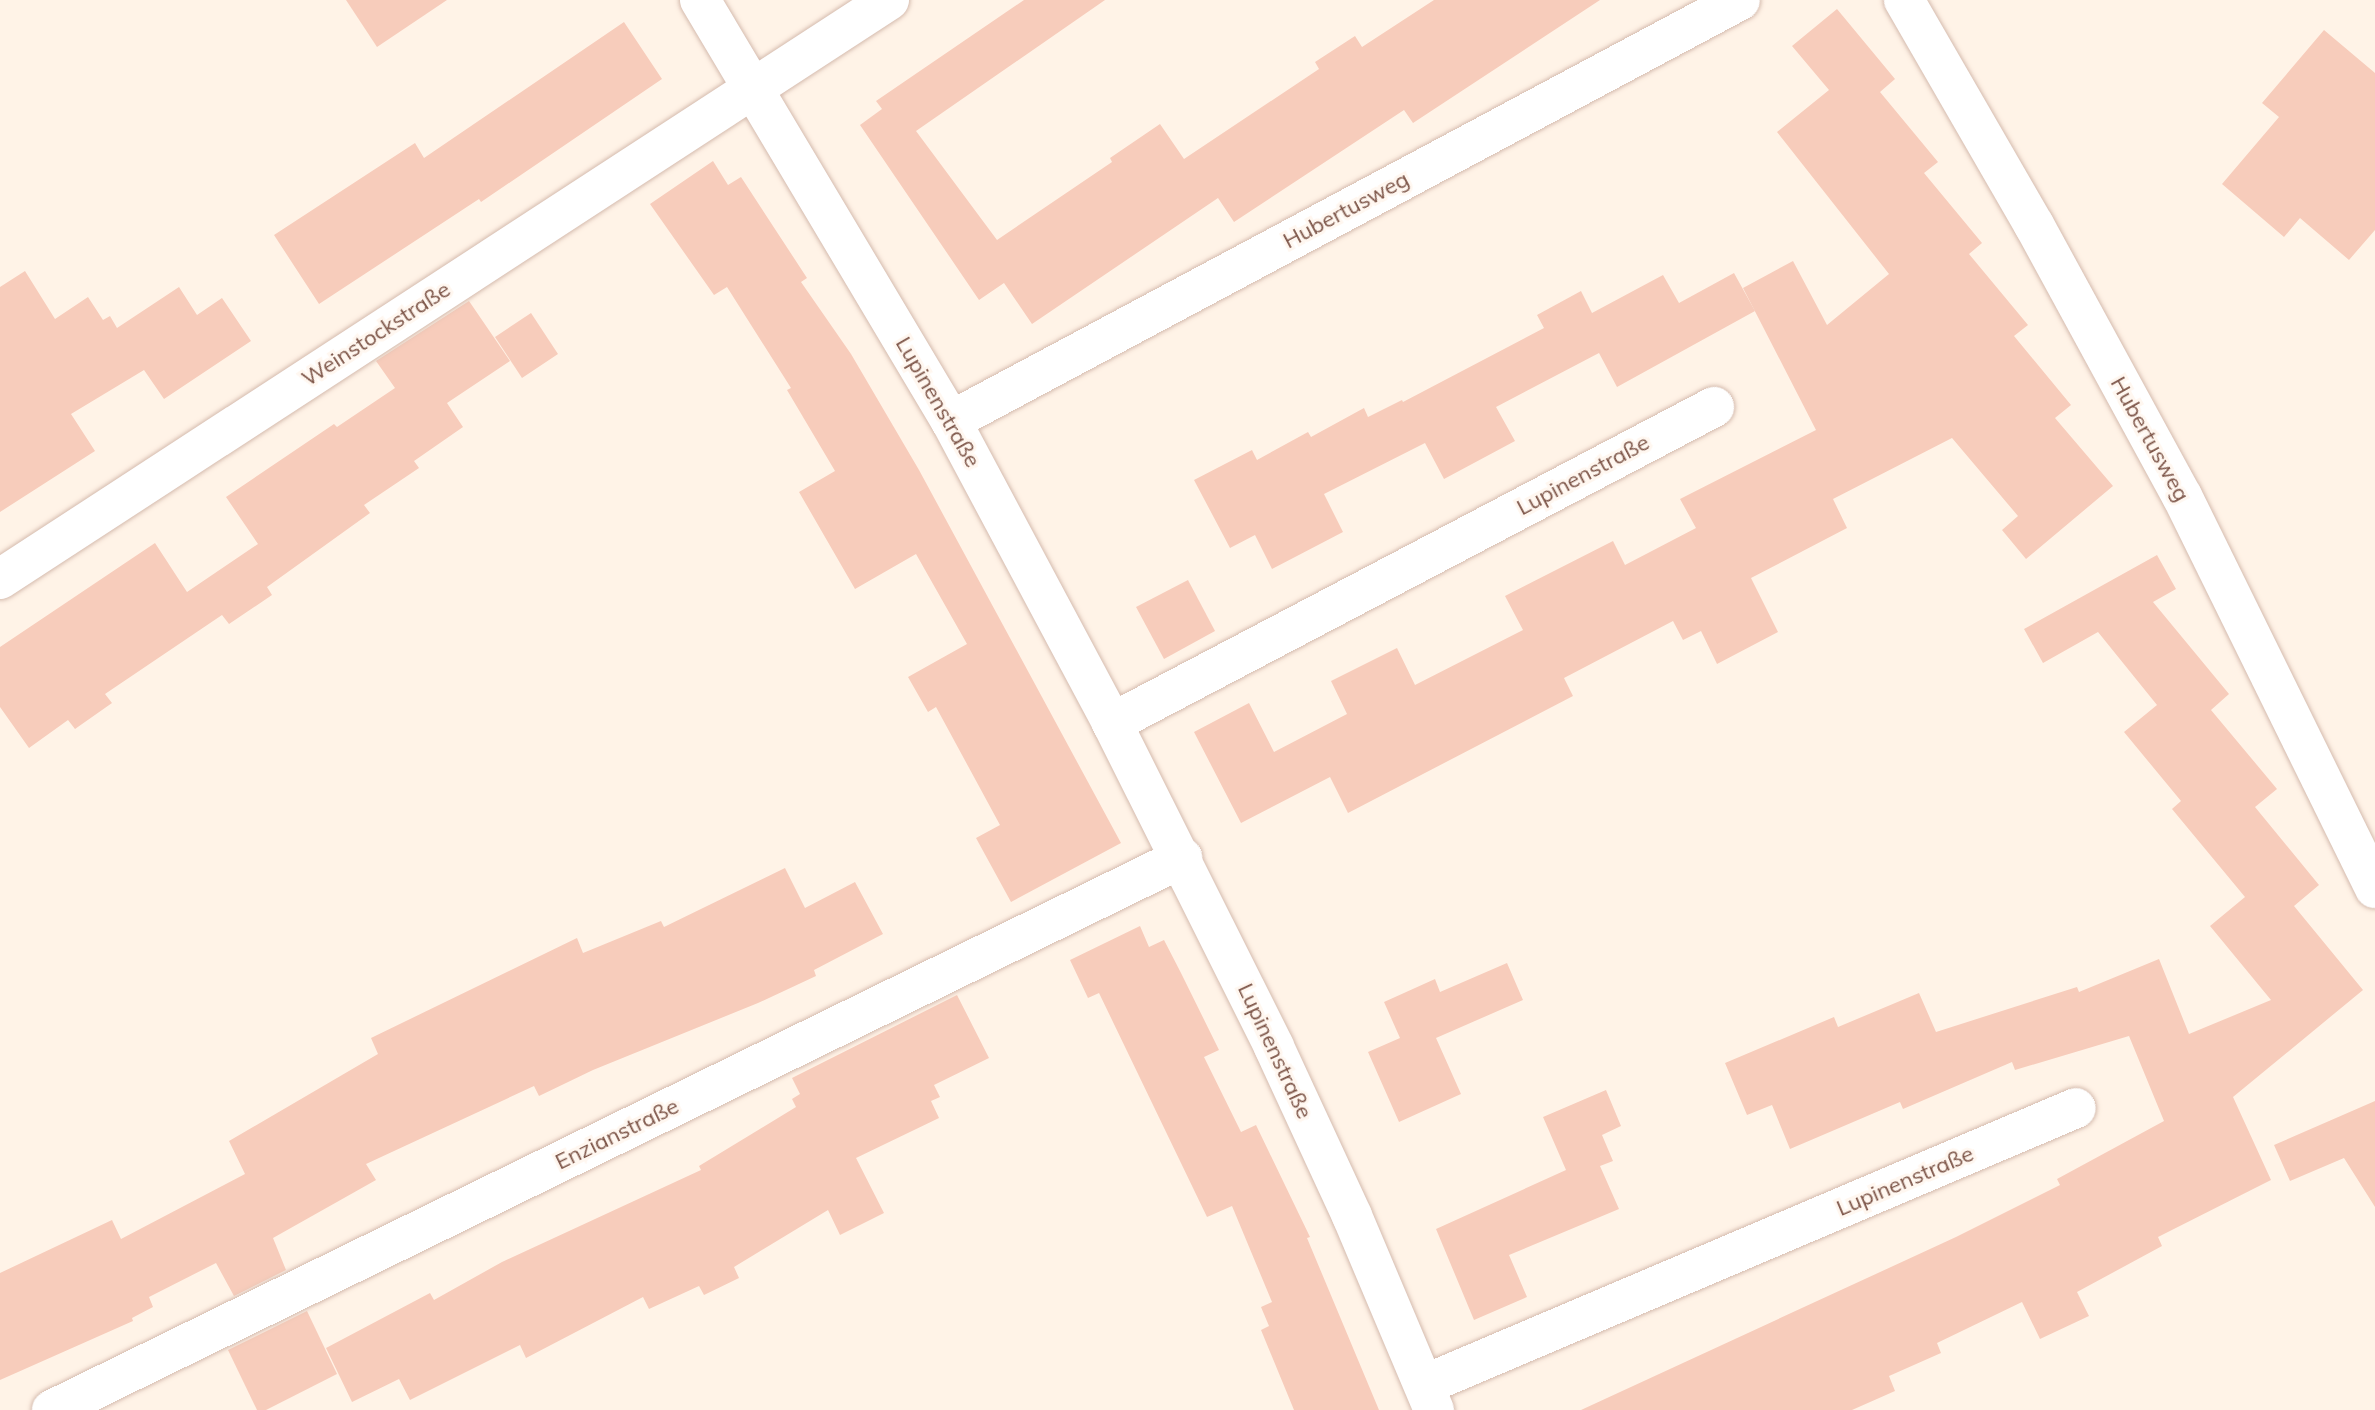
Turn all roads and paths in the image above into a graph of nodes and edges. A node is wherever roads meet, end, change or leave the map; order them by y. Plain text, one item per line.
1 (700, 0) edge
2 (889, 0) edge
3 (1740, 0) edge
4 (1904, 0) edge
5 (751, 89) junction
6 (1714, 407) dead end
7 (951, 421) junction
8 (0, 579) edge
9 (1112, 723) junction
10 (1182, 858) junction
11 (2375, 888) edge
12 (2076, 1108) dead end
13 (1429, 1398) edge
14 (52, 1410) edge

1 - 5 street, Lupinenstraße
2 - 5 street
3 - 7 street, Hubertusweg
4 - 11 street, Hubertusweg
5 - 7 street, Lupinenstraße
5 - 8 street, Weinstockstraße
6 - 9 street, Lupinenstraße
7 - 9 street, Lupinenstraße
9 - 10 street, Lupinenstraße
10 - 13 street, Lupinenstraße
10 - 14 street, Enzianstraße
12 - 13 street, Lupinenstraße

